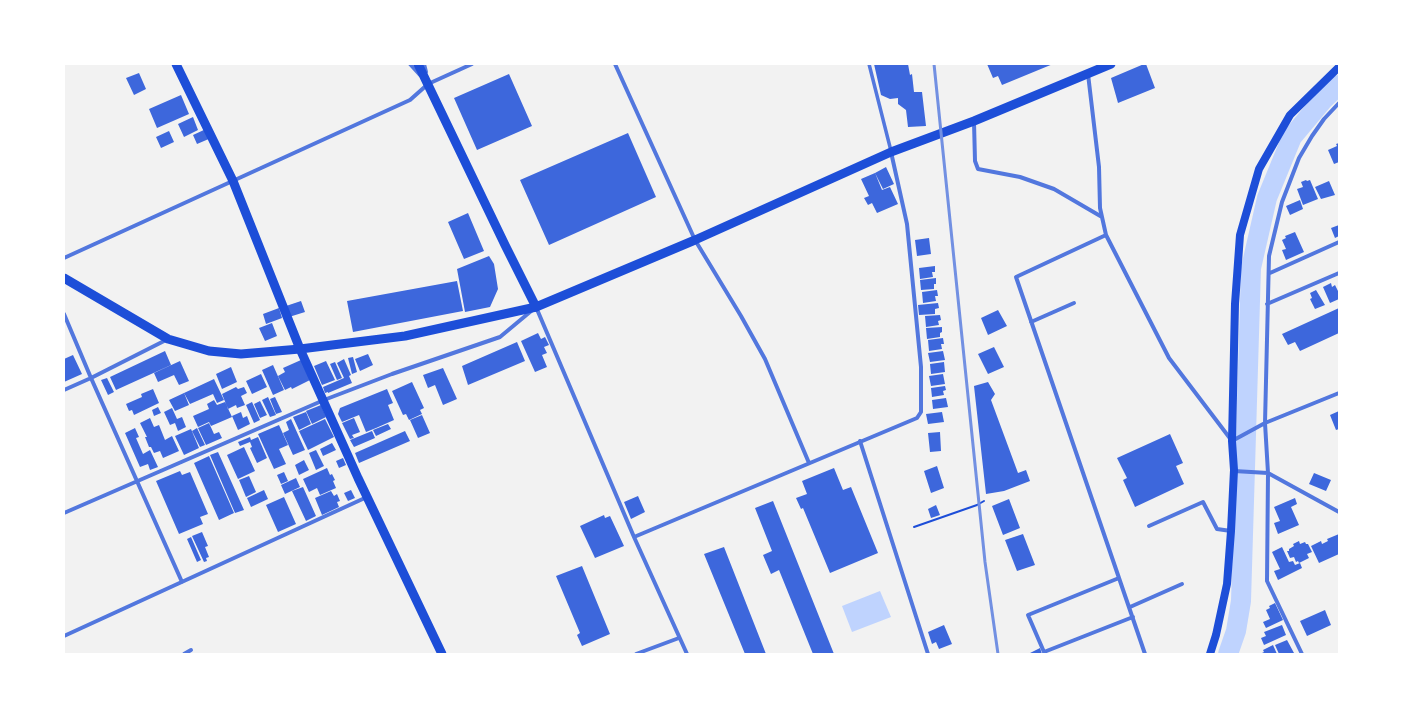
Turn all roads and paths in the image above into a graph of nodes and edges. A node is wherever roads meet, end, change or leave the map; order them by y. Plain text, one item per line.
1 (176, 64) edge
2 (410, 64) edge
3 (418, 64) edge
4 (424, 64) edge
5 (472, 64) edge
6 (615, 64) edge
7 (869, 64) edge
8 (1111, 64) edge
9 (1339, 67) edge
10 (1088, 74) junction
11 (428, 84) junction
12 (1339, 103) edge
13 (974, 121) junction
14 (891, 152) junction
15 (232, 181) junction
16 (1102, 217) junction
17 (1106, 235) junction
18 (695, 240) junction
19 (1339, 242) edge
20 (64, 258) edge
21 (1270, 273) junction
22 (1339, 273) edge
23 (64, 278) edge
24 (1074, 304) dead end
25 (1267, 304) junction
26 (536, 307) junction
27 (64, 314) edge
28 (1031, 322) junction
29 (168, 339) junction
30 (300, 349) junction
31 (91, 378) junction
32 (64, 390) edge
33 (1339, 393) edge
34 (324, 400) junction
35 (1265, 423) junction
36 (860, 441) junction
37 (1232, 441) junction
38 (809, 463) junction
39 (1237, 471) junction
40 (1268, 473) junction
41 (137, 481) junction
42 (367, 497) junction
43 (984, 501) dead end
44 (1339, 512) edge
45 (64, 513) edge
46 (1149, 526) dead end
47 (914, 527) dead end
48 (1232, 531) junction
49 (634, 537) junction
50 (1119, 578) junction
51 (182, 582) junction
52 (1182, 584) dead end
53 (1130, 607) junction
54 (1133, 617) junction
55 (64, 636) edge
56 (679, 638) junction
57 (191, 650) dead end
58 (184, 654) edge
59 (442, 654) edge
60 (636, 654) edge
61 (687, 654) edge
62 (928, 654) edge
63 (1145, 654) edge
64 (1210, 654) edge
65 (1302, 654) edge

1 - 15 main road
2 - 11 street
3 - 11 main road
4 - 11 street
5 - 11 street
6 - 18 street
7 - 14 street
8 - 10 main road
9 - 37 main road
10 - 13 main road
10 - 16 street
11 - 15 street
11 - 26 main road
12 - 21 street
13 - 14 main road
13 - 16 street
14 - 18 main road
14 - 36 street
15 - 20 street
15 - 30 main road
16 - 17 street
17 - 28 street
17 - 37 street
18 - 26 main road
18 - 38 street
19 - 21 street
21 - 25 street
22 - 25 street
23 - 29 main road
24 - 28 street
25 - 35 street
26 - 30 main road
26 - 34 street
26 - 49 street
27 - 31 street
28 - 50 street
29 - 30 main road
29 - 31 street
30 - 34 main road
31 - 32 street
31 - 41 street
33 - 35 street
34 - 41 street
34 - 42 main road
35 - 37 street
35 - 40 street
36 - 38 street
36 - 62 street
37 - 39 main road
38 - 49 street
39 - 40 street
39 - 48 main road
40 - 44 street
40 - 65 street
41 - 45 street
41 - 51 street
42 - 51 street
42 - 59 main road
43 - 47 path
46 - 48 street
48 - 64 main road
49 - 56 street
50 - 53 street
50 - 54 street
51 - 55 street
52 - 53 street
53 - 54 street
54 - 63 street
56 - 60 street
56 - 61 street
57 - 58 street

